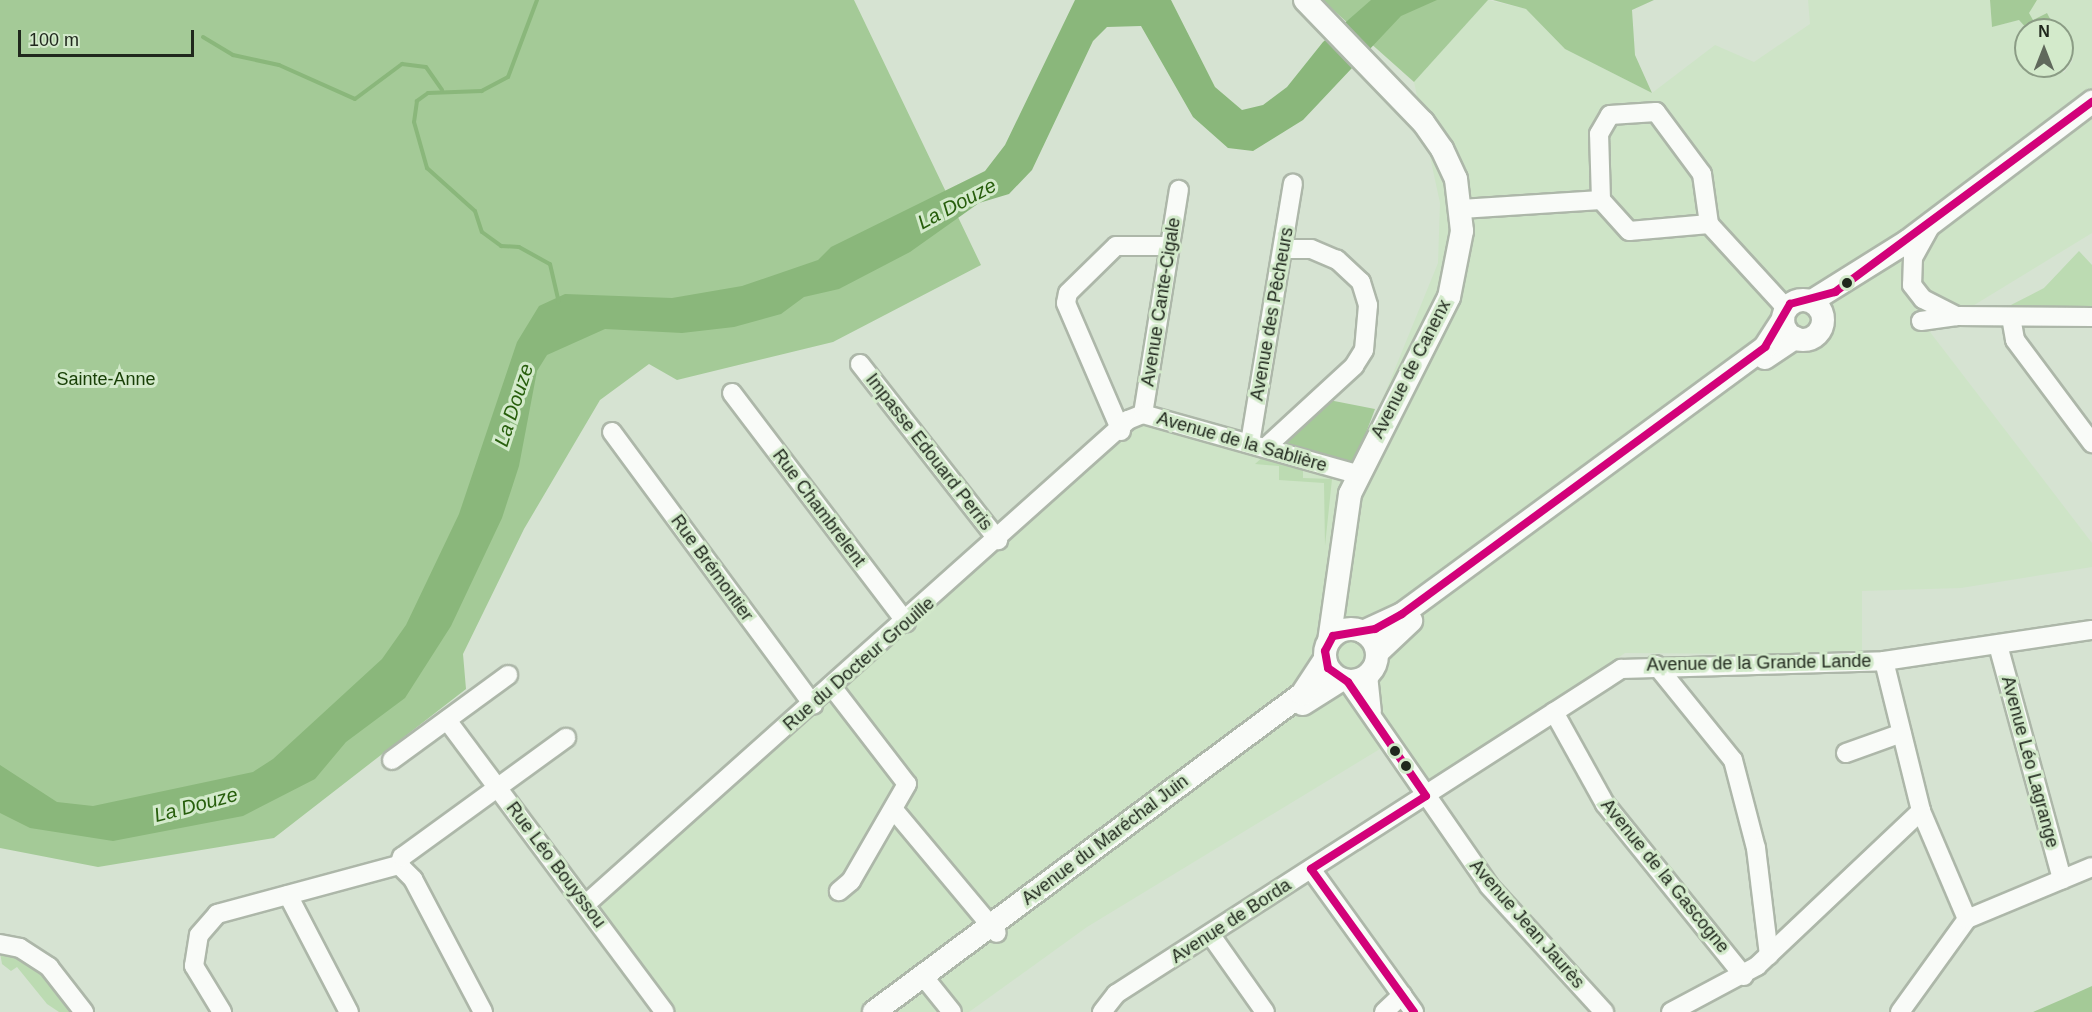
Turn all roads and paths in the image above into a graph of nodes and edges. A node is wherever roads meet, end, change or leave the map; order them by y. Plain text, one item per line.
1 (1305, 0) edge
2 (2092, 102) edge
3 (1293, 184) dead end
4 (1179, 190) dead end
5 (1601, 200) junction
6 (1461, 209) junction
7 (1932, 223) junction
8 (1709, 225) junction
9 (1170, 246) junction
10 (1285, 249) junction
11 (1818, 310) junction
12 (1957, 316) junction
13 (2011, 317) junction
14 (2092, 317) edge
15 (1921, 321) dead end
16 (1788, 322) junction
17 (861, 364) dead end
18 (732, 393) dead end
19 (1131, 422) junction
20 (612, 432) dead end
21 (2092, 443) edge
22 (1258, 445) junction
23 (1357, 474) junction
24 (998, 540) junction
25 (1337, 596) junction
26 (906, 622) junction
27 (2092, 630) edge
28 (1360, 631) junction
29 (1998, 645) junction
30 (1327, 650) junction
31 (1377, 653) junction
32 (1884, 661) junction
33 (1656, 665) junction
34 (508, 675) dead end
35 (1352, 679) junction
36 (833, 688) junction
37 (813, 705) junction
38 (1554, 712) junction
39 (447, 720) junction
40 (1902, 733) junction
41 (566, 738) dead end
42 (1846, 753) dead end
43 (392, 760) dead end
44 (498, 787) junction
45 (1426, 796) junction
46 (894, 810) junction
47 (1921, 811) junction
48 (399, 865) junction
49 (2092, 867) edge
50 (1311, 869) junction
51 (2062, 879) junction
52 (839, 891) dead end
53 (288, 895) junction
54 (586, 904) junction
55 (1967, 919) junction
56 (993, 929) junction
57 (1210, 934) junction
58 (0, 944) edge
59 (1769, 955) junction
60 (1744, 976) junction
61 (926, 980) junction
62 (1402, 995) junction
63 (84, 1012) edge
64 (222, 1012) edge
65 (349, 1012) edge
66 (483, 1012) edge
67 (665, 1012) edge
68 (874, 1012) edge
69 (890, 1012) edge
70 (952, 1012) edge
71 (1102, 1012) edge
72 (1265, 1012) edge
73 (1384, 1012) edge
74 (1414, 1012) edge
75 (1604, 1012) edge
76 (1671, 1012) edge
77 (1900, 1012) edge

1 - 6 main road, Avenue de Canenx
2 - 7 main road
3 - 10 street, Avenue des Pêcheurs
4 - 9 street, Avenue Cante-Cigale
5 - 6 street
5 - 8 street
5 - 8 street
6 - 23 main road, Avenue de Canenx
7 - 11 main road
7 - 12 street
8 - 16 street
9 - 19 street, Avenue Cante-Cigale
9 - 19 street
10 - 22 street, Avenue des Pêcheurs
10 - 22 street
11 - 16 main road
11 - 16 main road
12 - 13 street
12 - 15 street
13 - 14 street
13 - 21 street
16 - 28 main road
16 - 31 main road
17 - 24 street, Impasse Edouard Perris
18 - 26 street, Rue Chambrelent
19 - 22 street, Avenue de la Sablière
19 - 24 street, Rue du Docteur Grouille
20 - 37 street, Rue Brémontier
22 - 23 street, Avenue de la Sablière
23 - 25 main road, Avenue de Canenx
24 - 26 street, Rue du Docteur Grouille
25 - 28 main road
25 - 30 main road, Avenue de Canenx
26 - 36 street, Rue du Docteur Grouille
27 - 29 street, Avenue de la Grande Lande
28 - 30 main road
28 - 31 main road
29 - 32 street, Avenue de la Grande Lande
29 - 51 street, Avenue Léo Lagrange
30 - 35 main road
30 - 56 main road, Avenue du Maréchal Juin
31 - 35 main road
32 - 33 street, Avenue de la Grande Lande
32 - 40 street
33 - 38 street, Avenue de la Grande Lande
33 - 59 street
34 - 39 street
35 - 45 street, Avenue Jean Jaurès
35 - 56 main road, Avenue du Maréchal Juin
36 - 37 street, Rue du Docteur Grouille
36 - 46 street
37 - 54 street, Rue du Docteur Grouille
38 - 45 street, Avenue de la Grande Lande
38 - 60 street, Avenue de la Gascogne
39 - 43 street
39 - 44 street, Rue Léo Bouyssou
40 - 42 street
40 - 47 street
41 - 44 street
44 - 48 street
44 - 54 street, Rue Léo Bouyssou
45 - 50 street, Avenue de Borda
45 - 75 street, Avenue Jean Jaurès
46 - 52 street
46 - 56 street
47 - 55 street
47 - 59 street
48 - 53 street
48 - 66 street
49 - 51 street
50 - 57 street, Avenue de Borda
50 - 62 street
51 - 55 street
53 - 64 street
53 - 65 street
54 - 67 street, Rue Léo Bouyssou
55 - 77 street
56 - 61 main road, Avenue du Maréchal Juin
57 - 71 street, Avenue de Borda
57 - 72 street
58 - 63 street
59 - 60 street
60 - 76 street
61 - 68 main road, Avenue du Maréchal Juin
61 - 69 main road, Avenue du Maréchal Juin
61 - 70 street
62 - 73 street
62 - 74 street

